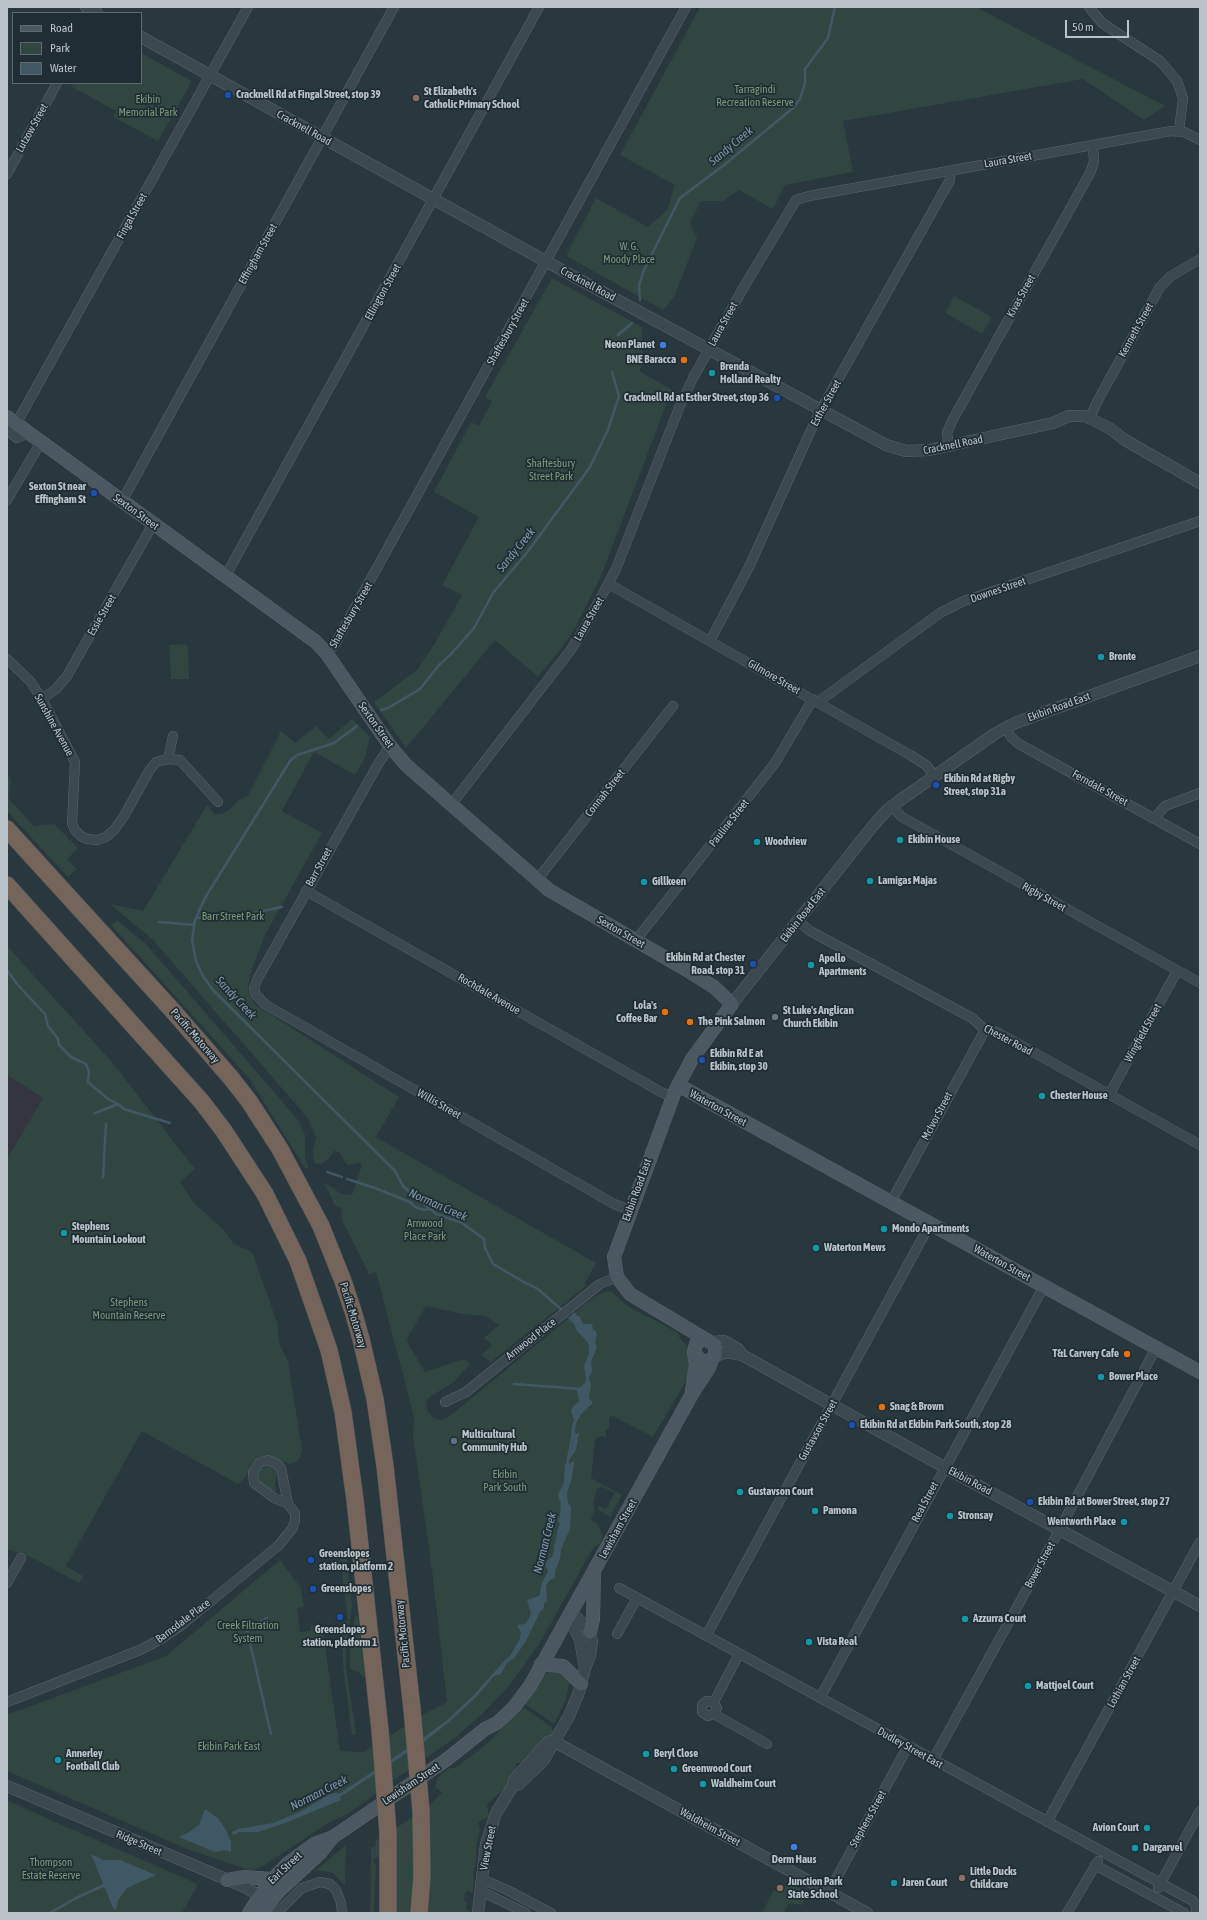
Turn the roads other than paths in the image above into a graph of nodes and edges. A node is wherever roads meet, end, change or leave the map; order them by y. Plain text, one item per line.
1 (86, 7) edge
2 (248, 7) edge
3 (394, 7) edge
4 (539, 7) edge
5 (686, 7) edge
6 (1089, 7) edge
7 (95, 12) edge
8 (142, 39) edge
9 (210, 76) junction
10 (56, 84) edge
11 (1179, 131) junction
12 (322, 138) junction
13 (1200, 140) edge
14 (1093, 145) junction
15 (950, 171) junction
16 (7, 174) edge
17 (434, 200) junction
18 (1200, 259) edge
19 (547, 262) junction
20 (708, 350) junction
21 (821, 411) junction
22 (1090, 418) junction
23 (1053, 423) junction
24 (10, 424) edge
25 (1125, 440) junction
26 (41, 442) junction
27 (949, 447) junction
28 (1200, 483) edge
29 (7, 500) edge
30 (122, 501) junction
31 (1200, 521) edge
32 (153, 524) junction
33 (226, 577) junction
34 (609, 584) junction
35 (710, 641) junction
36 (327, 654) junction
37 (1200, 656) edge
38 (7, 659) edge
39 (42, 699) junction
40 (816, 701) junction
41 (674, 706) dead end
42 (1005, 728) junction
43 (173, 736) dead end
44 (390, 746) junction
45 (168, 758) junction
46 (935, 776) junction
47 (1200, 792) edge
48 (218, 802) dead end
49 (451, 805) junction
50 (892, 806) junction
51 (1154, 818) junction
52 (7, 829) edge
53 (1200, 844) edge
54 (537, 880) junction
55 (7, 885) edge
56 (306, 890) junction
57 (798, 921) junction
58 (636, 940) junction
59 (1178, 971) junction
60 (1200, 983) edge
61 (255, 992) joint
62 (732, 1004) junction
63 (985, 1030) junction
64 (675, 1091) junction
65 (1109, 1095) junction
66 (1200, 1146) edge
67 (890, 1202) junction
68 (630, 1210) junction
69 (930, 1224) junction
70 (617, 1277) junction
71 (1044, 1286) junction
72 (672, 1319) junction
73 (709, 1340) junction
74 (1156, 1348) junction
75 (695, 1352) junction
76 (742, 1355) junction
77 (714, 1357) junction
78 (1200, 1372) edge
79 (692, 1394) junction
80 (445, 1402) dead end
81 (833, 1404) junction
82 (944, 1467) junction
83 (288, 1504) junction
84 (1060, 1529) junction
85 (1200, 1542) edge
86 (21, 1558) dead end
87 (594, 1573) junction
88 (7, 1583) edge
89 (619, 1588) dead end
90 (1174, 1591) junction
91 (636, 1598) junction
92 (1200, 1606) edge
93 (569, 1616) junction
94 (590, 1632) junction
95 (617, 1634) dead end
96 (706, 1636) junction
97 (739, 1654) junction
98 (541, 1664) junction
99 (585, 1668) junction
100 (581, 1684) junction
101 (820, 1698) junction
102 (7, 1702) edge
103 (553, 1740) junction
104 (767, 1744) dead end
105 (908, 1746) junction
106 (933, 1760) junction
107 (7, 1786) edge
108 (373, 1809) joint
109 (1200, 1811) edge
110 (1047, 1822) junction
111 (333, 1837) junction
112 (1102, 1852) junction
113 (1095, 1865) junction
114 (272, 1878) junction
115 (482, 1879) junction
116 (227, 1880) junction
117 (1160, 1884) junction
118 (481, 1891) junction
119 (829, 1892) junction
120 (1153, 1896) junction
121 (264, 1899) junction
122 (1197, 1911) edge
123 (249, 1913) edge
124 (261, 1913) edge
125 (277, 1913) edge
126 (342, 1913) edge
127 (388, 1913) edge
128 (419, 1913) edge
129 (478, 1913) edge
130 (526, 1913) edge
131 (551, 1913) edge
132 (868, 1913) edge
133 (1067, 1913) edge
134 (1184, 1913) edge

1 - 7 street
2 - 9 street, Fingal Street
3 - 12 street, Effingham Street
4 - 17 street, Ellington Street
5 - 19 street, Shaftesbury Street
6 - 11 street
8 - 9 street, Cracknell Road
9 - 12 street, Cracknell Road
9 - 24 street, Fingal Street
10 - 16 street, Lutzow Street
11 - 13 street
11 - 14 street, Laura Street
12 - 17 street, Cracknell Road
12 - 30 street, Effingham Street
14 - 15 street, Laura Street
14 - 27 street, Kivas Street
15 - 20 street, Laura Street
15 - 21 street, Esther Street
17 - 19 street, Cracknell Road
17 - 33 street, Ellington Street
18 - 22 street, Kenneth Street
19 - 20 street, Cracknell Road
19 - 36 street, Shaftesbury Street
20 - 21 street, Cracknell Road
20 - 34 street, Laura Street
21 - 27 street, Cracknell Road
21 - 35 street, Esther Street
22 - 23 street, Cracknell Road
22 - 25 street, Cracknell Road
23 - 25 street, Cracknell Road
23 - 27 street, Cracknell Road
24 - 26 main road, Sexton Street
25 - 28 street, Cracknell Road
26 - 29 street
26 - 30 main road, Sexton Street
30 - 32 main road, Sexton Street
31 - 40 street, Downes Street
32 - 33 main road, Sexton Street
32 - 39 street, Essie Street
33 - 36 main road, Sexton Street
34 - 35 street, Gilmore Street
34 - 49 street, Laura Street
35 - 40 street, Gilmore Street
36 - 44 main road, Sexton Street
37 - 42 street, Ekibin Road East
38 - 39 street, Sunshine Avenue
39 - 45 street, Sunshine Avenue
40 - 46 street, Gilmore Street
40 - 58 street, Pauline Street
41 - 54 street, Connah Street
42 - 46 street, Ekibin Road East
42 - 51 street, Ferndale Street
43 - 45 street
44 - 49 main road, Sexton Street
44 - 56 street, Barr Street
45 - 48 street
46 - 50 street, Ekibin Road East
47 - 51 street
49 - 54 main road, Sexton Street
50 - 57 street, Ekibin Road East
50 - 59 street, Rigby Street
51 - 53 street, Ferndale Street
52 - 128 highway, Pacific Motorway, bridge
54 - 58 main road, Sexton Street
55 - 127 highway, bridge
56 - 61 street, Barr Street
56 - 64 street, Rochdale Avenue
57 - 62 street, Ekibin Road East
57 - 63 street, Chester Road
58 - 62 main road, Sexton Street
59 - 60 street, Rigby Street
59 - 65 street, Wingfield Street
61 - 68 street, Willis Street
62 - 64 main road, Ekibin Road East
63 - 65 street, Chester Road
63 - 67 street, McIvor Street
64 - 67 main road, Waterton Street
64 - 68 main road, Ekibin Road East
65 - 66 street, Chester Road
67 - 69 main road, Waterton Street
68 - 70 main road, Ekibin Road East
69 - 71 main road, Waterton Street
69 - 81 street, Gustavson Street
70 - 72 main road, Ekibin Road East
70 - 80 street, Arnwood Place
71 - 74 main road, Waterton Street
71 - 82 street, Real Street
72 - 73 main road, Ekibin Road East
72 - 75 main road, Ekibin Road East
73 - 75 main road
73 - 76 street, Ekibin Road
73 - 77 main road
74 - 78 main road, Waterton Street
74 - 84 street, Bower Street
75 - 77 main road
75 - 79 main road, Lewisham Street
76 - 77 street, Ekibin Road
76 - 81 street, Ekibin Road
77 - 79 main road, Lewisham Street
79 - 87 main road, Lewisham Street
81 - 82 street, Ekibin Road
81 - 96 street, Gustavson Street
82 - 84 street, Ekibin Road
82 - 101 street, Real Street
83 - 83 street, Barnsdale Place
83 - 102 street, Barnsdale Place
84 - 90 street, Ekibin Road
84 - 106 street, Bower Street
85 - 90 street, Lothian Street
86 - 88 street
87 - 93 main road, Lewisham Street
87 - 94 main road
89 - 91 street, Dudley Street East
90 - 92 street, Ekibin Road
90 - 110 street, Lothian Street
91 - 95 street
91 - 96 street, Dudley Street East
93 - 94 street
93 - 98 main road, Lewisham Street
93 - 99 street, View Street
94 - 99 street, View Street
96 - 97 street, Dudley Street East
97 - 101 street, Dudley Street East
97 - 104 street
98 - 100 main road
98 - 108 main road, Lewisham Street
99 - 100 street, View Street
100 - 103 street, View Street
101 - 105 street, Dudley Street East
103 - 115 street, View Street
103 - 119 street, Waldheim Street
105 - 106 street, Dudley Street East
105 - 119 street, Stephens Street
106 - 110 street, Dudley Street East
107 - 116 street, Ridge Street
108 - 111 main road, Earl Street
109 - 117 street
110 - 112 street, Dudley Street East
111 - 114 main road, Earl Street
111 - 121 main road, Earl Street
112 - 113 street
112 - 117 street, Dudley Street East
113 - 120 street
113 - 133 street
114 - 116 main road
114 - 121 main road, Earl Street
115 - 118 street, View Street
115 - 131 street
116 - 121 street, Ridge Street
117 - 120 street
117 - 122 street, Dudley Street East
118 - 129 street, View Street
118 - 130 street
119 - 132 street, Waldheim Street
120 - 134 street
121 - 123 main road, Earl Street
121 - 124 main road, Earl Street
125 - 126 street

